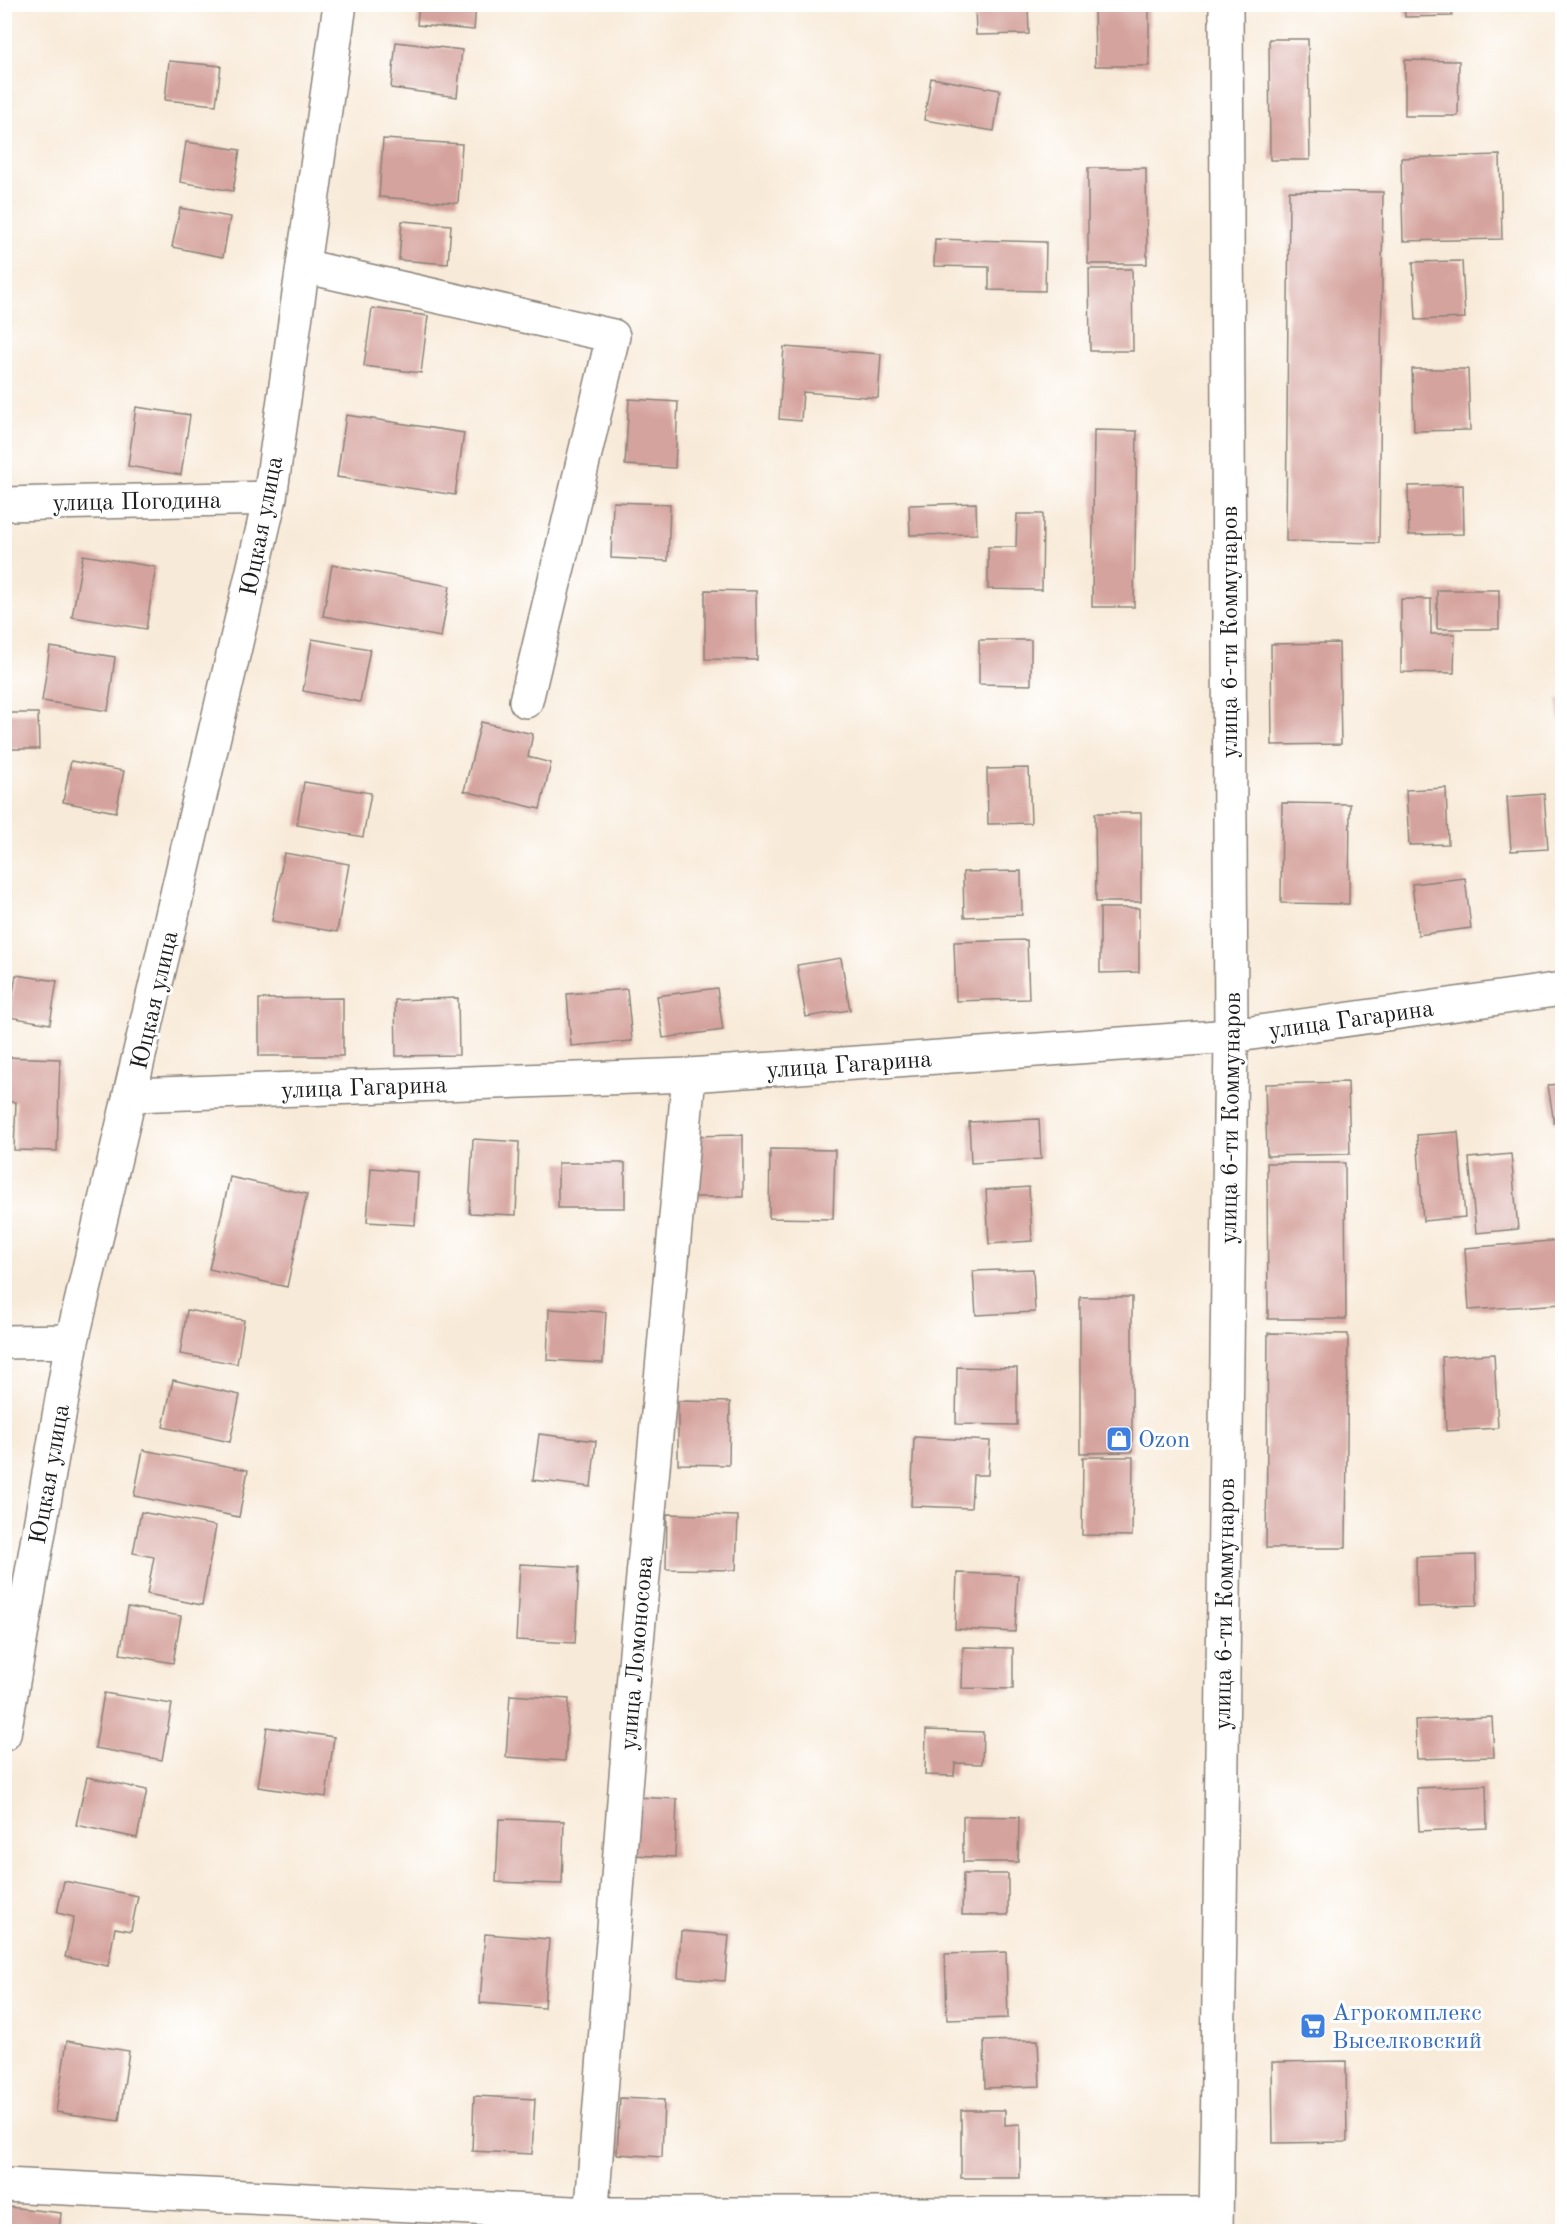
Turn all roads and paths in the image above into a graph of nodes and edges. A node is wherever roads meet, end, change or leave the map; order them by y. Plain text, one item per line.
1 (340, 4) edge
2 (1226, 4) edge
3 (303, 266) junction
4 (270, 498) junction
5 (4, 504) edge
6 (526, 701) dead end
7 (1563, 990) edge
8 (1231, 1036) junction
9 (689, 1075) junction
10 (132, 1095) junction
11 (72, 1341) junction
12 (4, 1342) edge
13 (4, 1734) edge
14 (4, 2185) edge
15 (591, 2223) edge
16 (1216, 2223) edge

1 - 3 street, Юцкая улица
2 - 8 street, улица 6-ти Коммунаров
3 - 4 street, Юцкая улица
3 - 6 street
4 - 5 street, улица Погодина
4 - 10 street, Юцкая улица
7 - 8 street, улица Гагарина
8 - 9 street, улица Гагарина
8 - 16 street, улица 6-ти Коммунаров
9 - 10 street, улица Гагарина
9 - 15 street, улица Ломоносова
10 - 11 street, Юцкая улица
11 - 12 street
11 - 13 street, Юцкая улица
14 - 15 street
15 - 16 street

